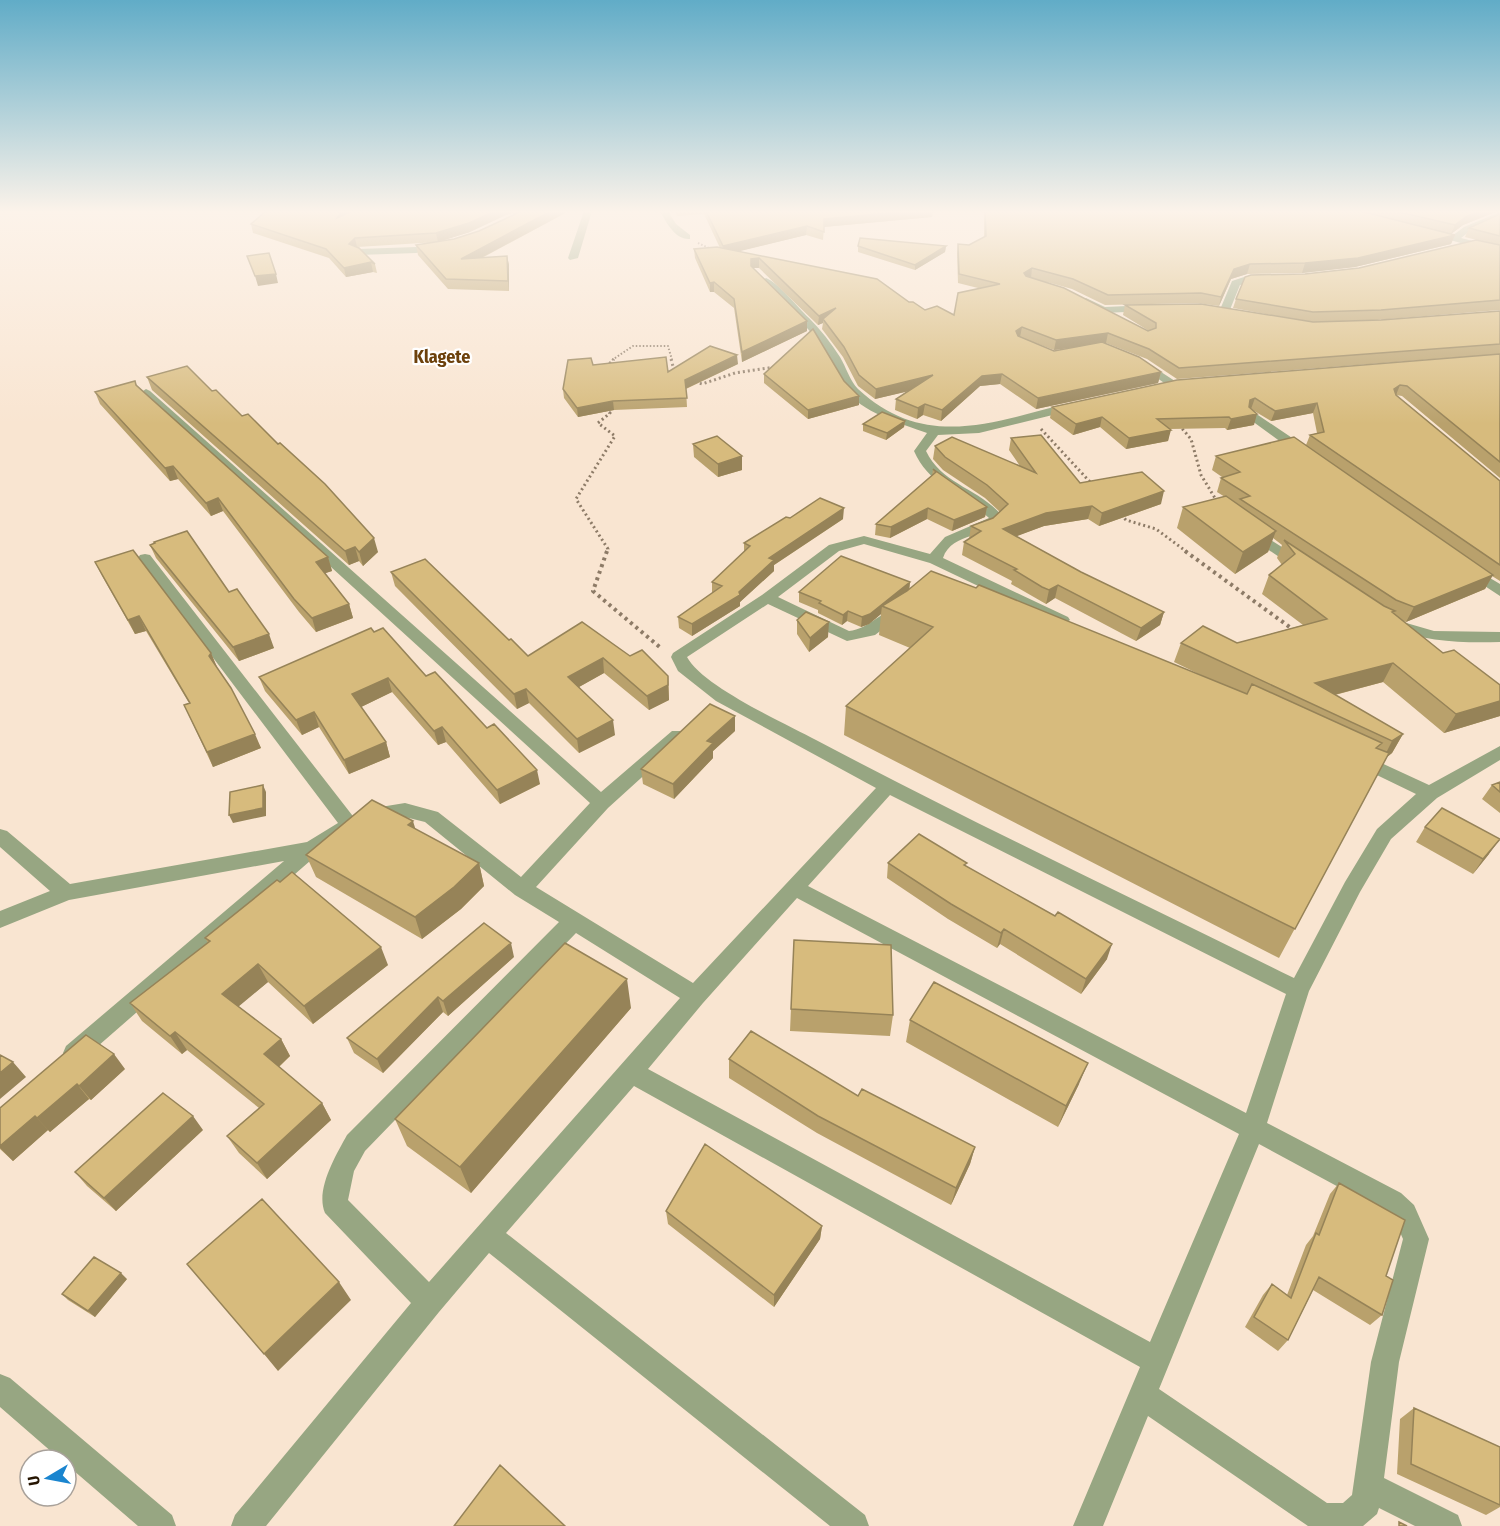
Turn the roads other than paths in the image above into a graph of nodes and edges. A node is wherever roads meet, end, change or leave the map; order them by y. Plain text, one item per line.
1 (767, 282) edge
2 (1238, 282) edge
3 (1073, 296) edge
4 (1156, 308) edge
5 (1103, 310) junction
6 (1224, 312) edge
7 (1120, 320) edge
8 (1132, 360) edge
9 (1160, 388) edge
10 (146, 393) edge
11 (1081, 404) edge
12 (1252, 415) edge
13 (934, 431) junction
14 (1320, 464) edge
15 (1226, 514) edge
16 (145, 558) dead end
17 (935, 560) junction
18 (1462, 564) edge
19 (951, 568) junction
20 (1314, 574) edge
21 (934, 582) edge
22 (1500, 591) edge
23 (767, 598) junction
24 (908, 603) edge
25 (1382, 620) edge
26 (1079, 628) edge
27 (1500, 637) edge
28 (722, 696) junction
29 (705, 712) edge
30 (688, 727) edge
31 (1500, 752) edge
32 (1345, 753) edge
33 (888, 786) junction
34 (1430, 793) junction
35 (601, 803) junction
36 (349, 824) junction
37 (0, 836) edge
38 (311, 849) junction
39 (795, 888) junction
40 (522, 889) junction
41 (66, 892) junction
42 (0, 920) edge
43 (574, 921) junction
44 (1298, 990) junction
45 (695, 996) junction
46 (62, 1063) edge
47 (631, 1072) junction
48 (1252, 1131) junction
49 (488, 1235) junction
50 (429, 1302) junction
51 (1155, 1360) junction
52 (0, 1388) edge
53 (1143, 1395) junction
54 (1368, 1486) junction
55 (160, 1526) edge
56 (246, 1526) edge
57 (854, 1526) edge
58 (1088, 1526) edge
59 (1447, 1526) edge

1 - 13 street
2 - 6 street
3 - 5 street
4 - 5 street
5 - 7 street
8 - 9 street
10 - 35 street
11 - 13 street
12 - 14 street
13 - 17 street
15 - 20 street
16 - 36 street
17 - 19 street
17 - 23 street
18 - 22 street
19 - 21 street
19 - 26 street
23 - 24 street
23 - 28 street
25 - 27 street
28 - 29 street
28 - 33 street
30 - 35 street
31 - 34 street
32 - 34 street
33 - 39 street
33 - 44 street
34 - 44 street
35 - 40 street
36 - 38 street
36 - 40 street
37 - 41 street
38 - 41 street
38 - 46 street
39 - 45 street
39 - 48 street
40 - 43 street
41 - 42 street
43 - 45 street
43 - 50 street
44 - 48 street
45 - 47 street
47 - 49 street
47 - 51 street
48 - 51 street
48 - 54 street
49 - 50 street
49 - 57 street
50 - 56 street
51 - 53 street
52 - 55 street
53 - 54 street
53 - 58 street
54 - 59 street

